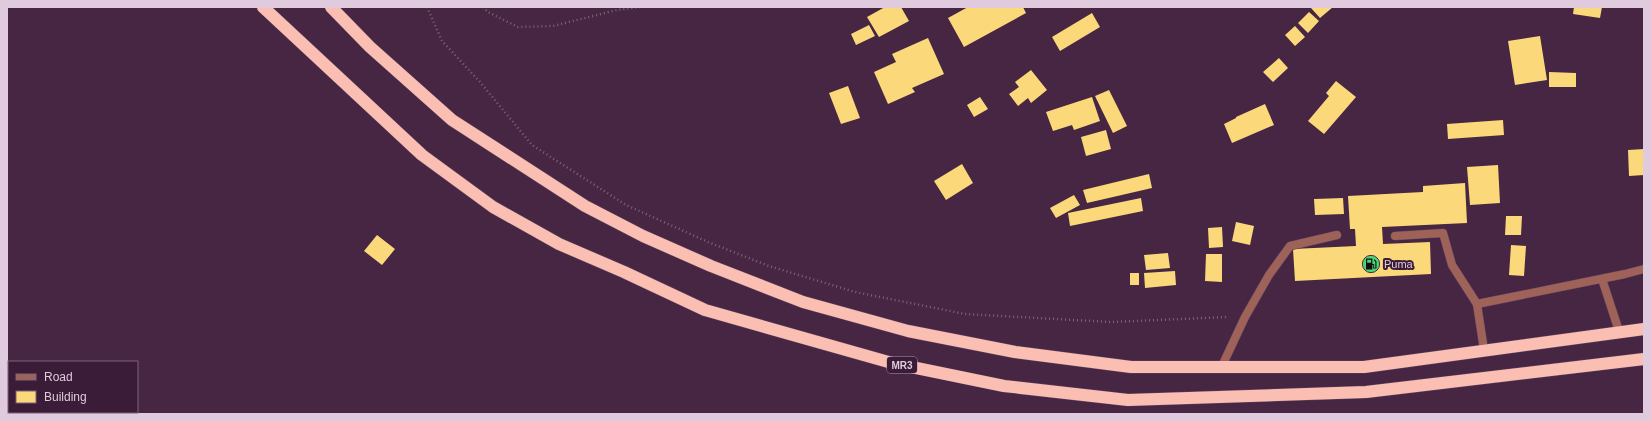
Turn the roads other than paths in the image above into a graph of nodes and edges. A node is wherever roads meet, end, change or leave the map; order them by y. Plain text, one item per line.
1 (263, 7) edge
2 (331, 7) edge
3 (1337, 235) dead end
4 (1395, 236) dead end
5 (1644, 268) edge
6 (1602, 279) junction
7 (1477, 304) junction
8 (1644, 328) edge
9 (1619, 331) junction
10 (1484, 350) junction
11 (1644, 359) edge
12 (1617, 361) junction
13 (1644, 363) edge
14 (1222, 366) junction

1 - 12 highway, MR3
2 - 14 highway
3 - 14 street
4 - 7 street
5 - 6 street
6 - 7 street
6 - 9 street
7 - 10 street
8 - 9 highway
9 - 10 highway
10 - 14 highway
11 - 12 highway, MR3
12 - 13 highway

